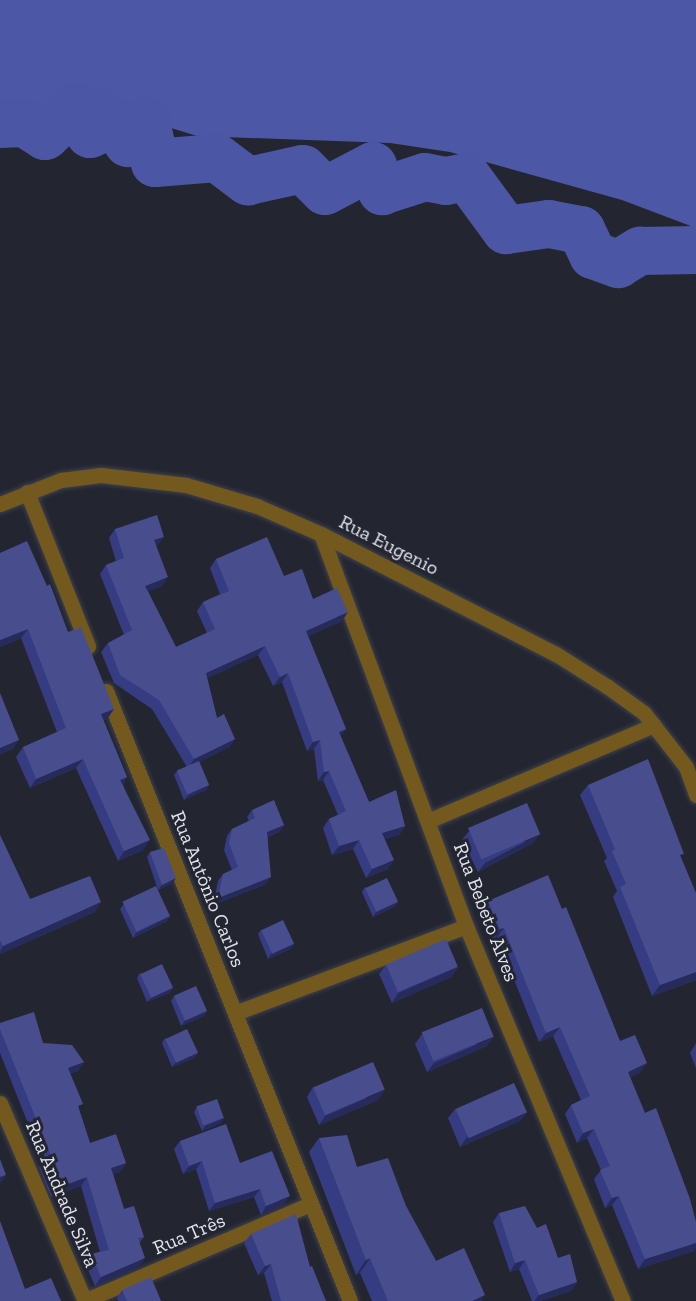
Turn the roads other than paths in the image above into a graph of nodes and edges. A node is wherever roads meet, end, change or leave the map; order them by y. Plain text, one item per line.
1 (27, 492) junction
2 (0, 504) edge
3 (321, 534) junction
4 (93, 659) edge
5 (102, 681) edge
6 (654, 725) junction
7 (691, 763) edge
8 (696, 795) edge
9 (430, 820) junction
10 (466, 926) junction
11 (235, 1013) junction
12 (0, 1103) edge
13 (310, 1204) junction
14 (85, 1301) edge
15 (350, 1301) edge
16 (623, 1301) edge

1 - 2 street, Rua Eugenio
1 - 3 street, Rua Eugenio
1 - 4 street
3 - 6 street, Rua Eugenio
3 - 9 street, Rua Bebeto Alves
5 - 11 street, Rua Antônio Carlos
6 - 7 street, Rua Eugenio
6 - 9 street
7 - 8 street, Rua Eugenio
9 - 10 street, Rua Bebeto Alves
10 - 11 street
10 - 16 street, Rua Bebeto Alves
11 - 13 street, Rua Antônio Carlos
12 - 14 street, Rua Andrade Silva
13 - 14 street, Rua Três
13 - 15 street, Rua Antônio Carlos

